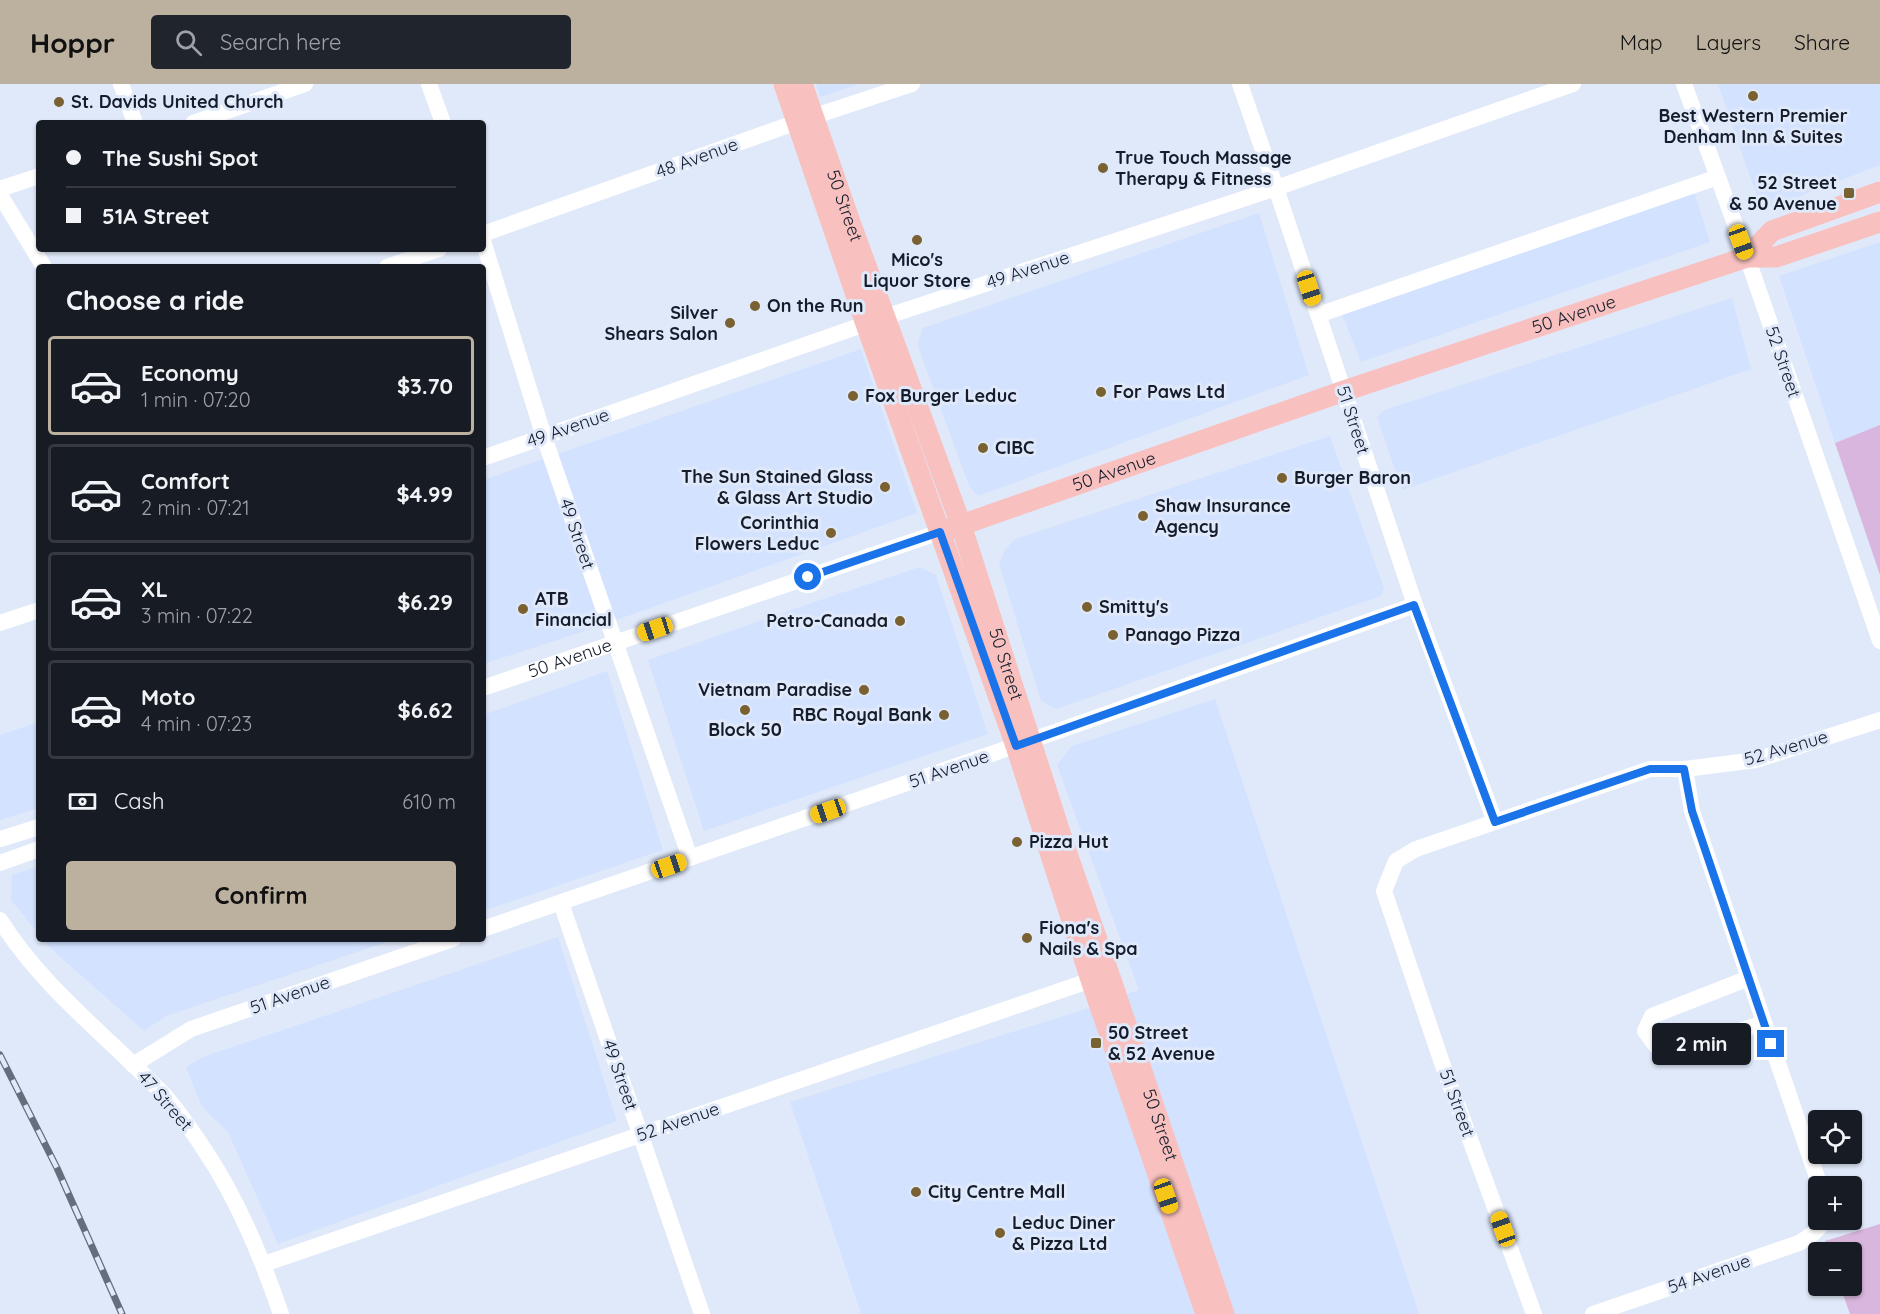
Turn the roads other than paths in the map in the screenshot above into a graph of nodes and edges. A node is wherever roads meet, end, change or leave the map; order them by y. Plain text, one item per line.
1 (121, 84) edge
2 (306, 84) edge
3 (429, 84) edge
4 (784, 84) edge
5 (802, 84) edge
6 (912, 84) edge
7 (1240, 84) edge
8 (1573, 84) edge
9 (1684, 84) edge
10 (805, 119) junction
11 (134, 120) edge
12 (202, 120) edge
13 (442, 120) edge
14 (36, 177) edge
15 (1718, 177) junction
16 (1276, 188) junction
17 (0, 189) edge
18 (1880, 192) edge
19 (0, 195) edge
20 (1880, 222) edge
21 (486, 233) edge
22 (486, 251) edge
23 (430, 252) edge
24 (1747, 257) junction
25 (42, 264) edge
26 (396, 264) edge
27 (1318, 315) junction
28 (875, 320) junction
29 (1344, 391) junction
30 (544, 437) junction
31 (486, 457) edge
32 (960, 525) junction
33 (940, 532) junction
34 (1414, 605) junction
35 (36, 611) edge
36 (0, 623) edge
37 (1880, 641) edge
38 (615, 643) junction
39 (486, 686) edge
40 (1880, 720) edge
41 (1023, 743) junction
42 (1684, 769) junction
43 (1495, 822) junction
44 (36, 828) edge
45 (0, 839) edge
46 (36, 850) edge
47 (690, 858) junction
48 (0, 863) edge
49 (1384, 891) joint
50 (561, 903) junction
51 (0, 920) edge
52 (486, 928) edge
53 (443, 942) edge
54 (1100, 977) junction
55 (1749, 978) junction
56 (1764, 1023) junction
57 (133, 1065) junction
58 (641, 1135) junction
59 (1817, 1176) edge
60 (1816, 1230) edge
61 (264, 1264) junction
62 (281, 1314) edge
63 (702, 1314) edge
64 (1206, 1314) edge
65 (1224, 1314) edge
66 (1534, 1314) edge
67 (1593, 1314) edge

1 - 11 street
2 - 12 street
3 - 13 street
4 - 10 main road, 50 Street
5 - 10 main road, 50 Street
6 - 10 street, 48 Avenue
7 - 16 street, 51 Street
8 - 16 street, 49 Avenue
9 - 15 street, 52 Street
10 - 21 street, 48 Avenue
10 - 28 main road, 50 Street
14 - 17 street
15 - 24 street, 52 Street
15 - 27 street
16 - 27 street, 51 Street
16 - 28 street, 49 Avenue
18 - 24 main road, 50 Avenue
19 - 25 street
20 - 24 main road, 50 Avenue
22 - 30 street, 49 Street
23 - 26 street
24 - 29 main road, 50 Avenue
24 - 37 street, 52 Street
27 - 29 street, 51 Street
28 - 30 street, 49 Avenue
28 - 32 main road, 50 Street
28 - 33 main road, 50 Street
29 - 32 main road, 50 Avenue
29 - 34 street, 51 Street
30 - 31 street, 49 Avenue
30 - 38 street, 49 Street
32 - 33 main road, 50 Avenue
32 - 41 main road, 50 Street
33 - 38 street, 50 Avenue
33 - 41 main road, 50 Street
34 - 41 street, 51 Avenue
34 - 43 street, 51 Street
35 - 36 street
38 - 39 street, 50 Avenue
38 - 47 street, 49 Street
40 - 42 street, 52 Avenue
41 - 47 street, 51 Avenue
41 - 54 main road, 50 Street
42 - 43 street, 52 Avenue
42 - 55 street
43 - 49 street, 52 Avenue
44 - 45 street
46 - 48 street
47 - 50 street, 51 Avenue
49 - 66 street, 51 Street
50 - 52 street, 51 Avenue
50 - 58 street, 49 Street
51 - 57 street, 47 Street
53 - 57 street, 51 Avenue
54 - 58 street, 52 Avenue
54 - 64 main road, 50 Street
54 - 65 main road, 50 Street
55 - 56 street
55 - 56 street
56 - 59 street
57 - 61 street, 47 Street
58 - 61 street, 52 Avenue
58 - 63 street, 49 Street
60 - 67 street, 54 Avenue
61 - 62 street, 47 Street

